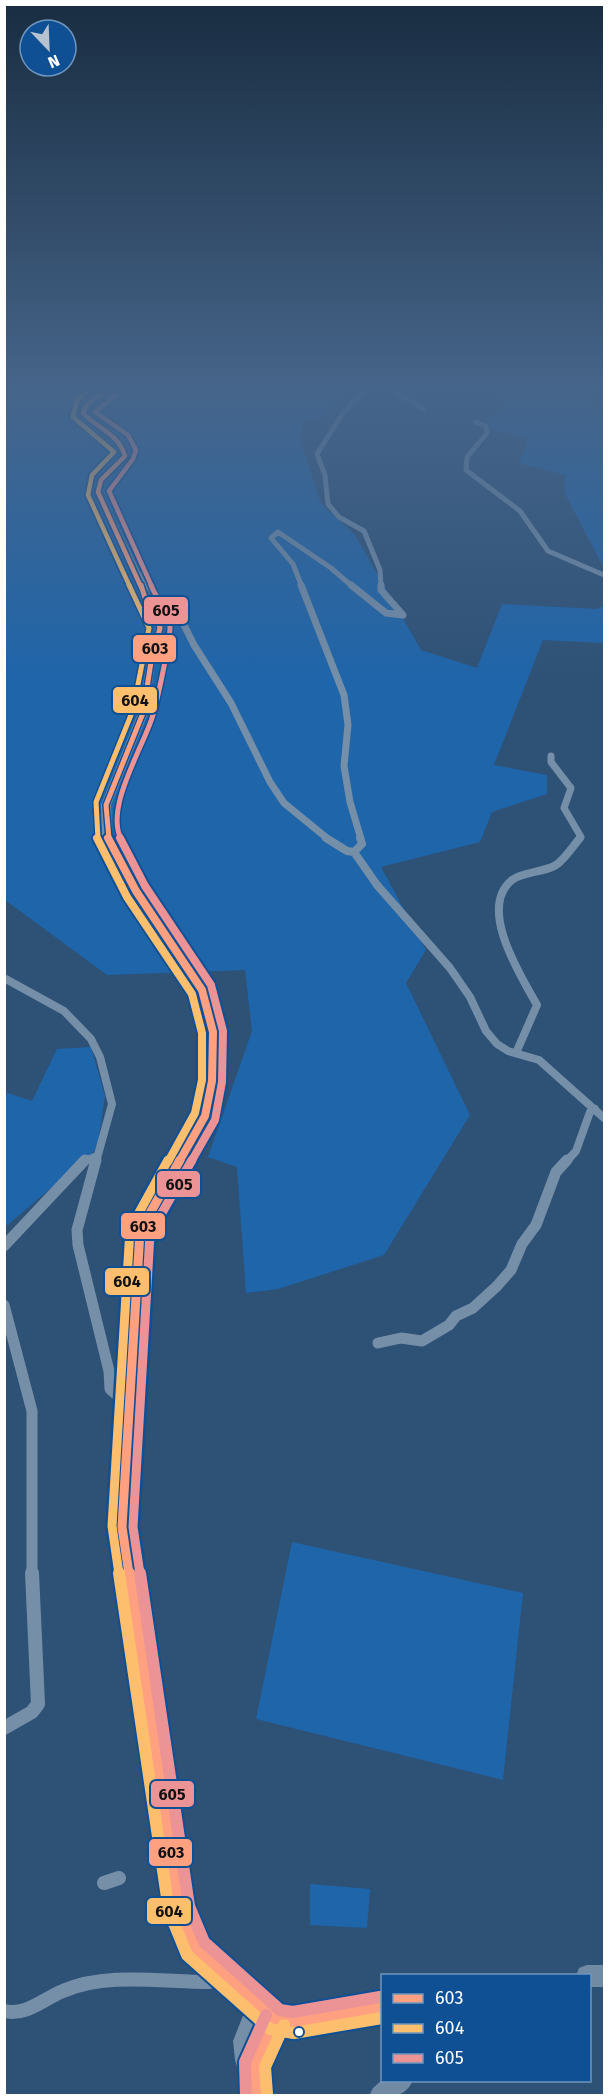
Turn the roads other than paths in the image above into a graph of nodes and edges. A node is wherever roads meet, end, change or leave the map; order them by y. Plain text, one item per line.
1 (100, 486) edge
2 (326, 486) edge
3 (487, 486) edge
4 (137, 574) junction
5 (604, 575) edge
6 (169, 611) junction
7 (156, 614) junction
8 (551, 756) dead end
9 (354, 852) junction
10 (4, 978) edge
11 (516, 1053) junction
12 (595, 1109) junction
13 (604, 1118) edge
14 (97, 1156) junction
15 (4, 1246) edge
16 (4, 1305) edge
17 (378, 1342) dead end
18 (128, 1396) junction
19 (4, 1728) edge
20 (119, 1878) dead end
21 (104, 1883) dead end
22 (220, 1973) junction
23 (257, 2006) junction
24 (381, 2007) edge
25 (4, 2011) edge
26 (275, 2020) junction
27 (398, 2082) edge
28 (255, 2087) edge
29 (381, 2096) edge

1 - 4 street
2 - 9 street
3 - 5 street
4 - 6 street
4 - 7 street
6 - 7 street
6 - 9 street
7 - 18 street
8 - 11 street
9 - 11 street
10 - 14 street
11 - 12 street
12 - 13 street
12 - 17 street
14 - 15 street
14 - 18 street
16 - 19 street
18 - 22 street
20 - 21 street
22 - 23 street
22 - 25 street
23 - 26 street
23 - 28 street
24 - 26 street
26 - 28 street
27 - 29 main road

